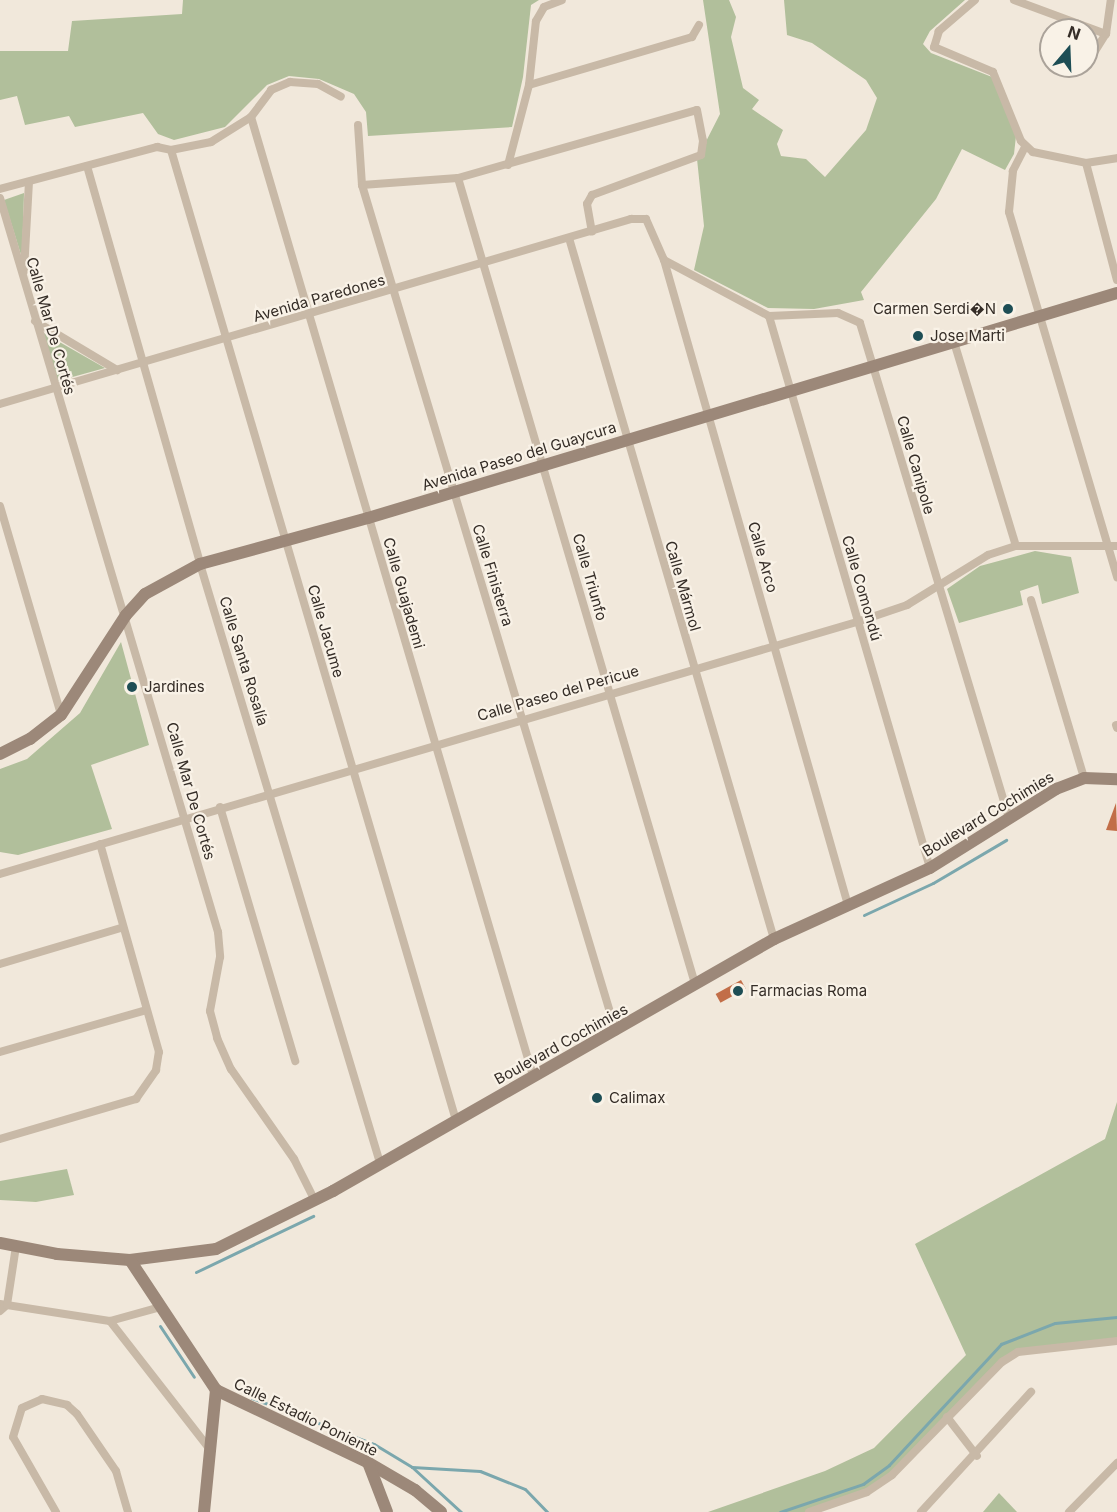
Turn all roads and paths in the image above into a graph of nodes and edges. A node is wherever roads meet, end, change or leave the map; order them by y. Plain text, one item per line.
1 (562, 0) edge
2 (975, 0) edge
3 (1014, 0) edge
4 (1111, 0) edge
5 (699, 25) dead end
6 (1106, 34) junction
7 (1099, 45) edge
8 (529, 85) junction
9 (341, 97) dead end
10 (251, 117) junction
11 (358, 125) dead end
12 (1025, 147) junction
13 (171, 150) junction
14 (1117, 158) edge
15 (1086, 164) junction
16 (507, 165) junction
17 (87, 166) junction
18 (458, 178) junction
19 (28, 182) junction
20 (362, 184) junction
21 (0, 189) edge
22 (0, 198) edge
23 (646, 219) joint
24 (592, 232) junction
25 (569, 238) junction
26 (664, 260) junction
27 (483, 264) junction
28 (23, 280) junction
29 (1117, 280) edge
30 (396, 290) junction
31 (1117, 293) edge
32 (309, 315) junction
33 (769, 316) junction
34 (1038, 317) junction
35 (35, 321) junction
36 (225, 339) junction
37 (954, 342) junction
38 (145, 363) junction
39 (873, 366) junction
40 (117, 370) junction
41 (54, 388) junction
42 (791, 391) junction
43 (0, 404) edge
44 (708, 416) junction
45 (627, 440) junction
46 (544, 465) junction
47 (454, 491) junction
48 (0, 506) edge
49 (368, 518) junction
50 (287, 541) junction
51 (1016, 546) junction
52 (1113, 547) edge
53 (200, 564) junction
54 (1117, 577) edge
55 (936, 585) junction
56 (1031, 600) dead end
57 (126, 615) junction
58 (857, 622) junction
59 (775, 646) junction
60 (692, 669) junction
61 (608, 693) junction
62 (60, 715) junction
63 (522, 718) junction
64 (435, 743) junction
65 (0, 754) edge
66 (350, 767) junction
67 (1084, 778) junction
68 (1117, 779) edge
69 (270, 792) junction
70 (220, 807) junction
71 (185, 818) junction
72 (1009, 818) junction
73 (100, 844) junction
74 (930, 868) junction
75 (0, 874) edge
76 (848, 905) junction
77 (121, 928) junction
78 (774, 939) junction
79 (0, 964) edge
80 (695, 984) junction
81 (146, 1010) junction
82 (616, 1032) junction
83 (0, 1052) edge
84 (295, 1061) dead end
85 (533, 1077) junction
86 (456, 1120) junction
87 (0, 1139) edge
88 (380, 1163) junction
89 (315, 1201) junction
90 (0, 1243) edge
91 (16, 1246) junction
92 (130, 1260) junction
93 (2, 1307) edge
94 (160, 1307) junction
95 (110, 1321) junction
96 (1117, 1341) edge
97 (216, 1390) junction
98 (1031, 1392) dead end
99 (947, 1417) junction
100 (208, 1447) junction
101 (977, 1456) junction
102 (367, 1462) junction
103 (1117, 1463) edge
104 (56, 1512) edge
105 (128, 1512) edge
106 (204, 1512) edge
107 (387, 1512) edge
108 (441, 1512) edge
109 (809, 1512) edge
110 (921, 1512) edge
111 (1069, 1512) edge

1 - 8 street
2 - 12 street
3 - 6 street
4 - 6 street
5 - 8 street
6 - 7 street
8 - 16 street
9 - 10 street
10 - 13 street
10 - 32 street, Calle Guajademi
11 - 20 street, Calle Finisterra
12 - 15 street
12 - 34 street
13 - 17 street
13 - 36 street, Calle Jacume
14 - 15 street
15 - 29 street
16 - 18 street
16 - 24 street
17 - 19 street
17 - 38 street, Calle Santa Rosalía
18 - 20 street
18 - 27 street, Calle Triunfo
19 - 21 street
19 - 28 street
20 - 30 street, Calle Finisterra
22 - 28 street, Calle Mar De Cortés
23 - 24 street, Avenida Paredones
23 - 26 street, Calle Arco
24 - 25 street, Avenida Paredones
25 - 27 street, Avenida Paredones
25 - 45 street, Calle Mármol
26 - 33 street
26 - 44 street, Calle Arco
27 - 30 street, Avenida Paredones
27 - 46 street, Calle Triunfo
28 - 35 street, Calle Mar De Cortés
30 - 32 street, Avenida Paredones
30 - 47 street, Calle Finisterra
31 - 34 street, Avenida Paseo del Guaycura
32 - 36 street, Avenida Paredones
32 - 49 street, Calle Guajademi
33 - 39 street, Calle Canipole
33 - 42 street, Calle Comondú
34 - 37 street, Avenida Paseo del Guaycura
34 - 52 street
35 - 40 street
35 - 41 street, Calle Mar De Cortés
36 - 38 street, Avenida Paredones
36 - 50 street, Calle Jacume
37 - 39 street, Avenida Paseo del Guaycura
37 - 51 street
38 - 40 street, Avenida Paredones
38 - 53 street, Calle Santa Rosalía
39 - 42 street, Avenida Paseo del Guaycura
39 - 55 street, Calle Canipole
40 - 41 street, Avenida Paredones
41 - 43 street, Avenida Paredones
41 - 57 street, Calle Mar De Cortés
42 - 44 street, Avenida Paseo del Guaycura
42 - 58 street, Calle Comondú
44 - 45 street, Avenida Paseo del Guaycura
44 - 59 street, Calle Arco
45 - 46 street, Avenida Paseo del Guaycura
45 - 60 street, Calle Mármol
46 - 47 street, Avenida Paseo del Guaycura
46 - 61 street, Calle Triunfo
47 - 49 street, Avenida Paseo del Guaycura
47 - 63 street, Calle Finisterra
48 - 62 street
49 - 50 street, Avenida Paseo del Guaycura
49 - 64 street, Calle Guajademi
50 - 53 street, Avenida Paseo del Guaycura
50 - 66 street, Calle Jacume
51 - 52 street, Calle Paseo del Pericue
51 - 55 street, Calle Paseo del Pericue
52 - 54 street
53 - 57 street, Avenida Paseo del Guaycura
53 - 69 street, Calle Santa Rosalía
55 - 58 street, Calle Paseo del Pericue
55 - 72 street, Calle Canipole
56 - 67 street
57 - 62 street, Avenida Paseo del Guaycura
57 - 71 street, Calle Mar De Cortés
58 - 59 street, Calle Paseo del Pericue
58 - 74 street, Calle Comondú
59 - 60 street, Calle Paseo del Pericue
59 - 76 street, Calle Arco
60 - 61 street, Calle Paseo del Pericue
60 - 78 street, Calle Mármol
61 - 63 street, Calle Paseo del Pericue
61 - 80 street, Calle Triunfo
62 - 65 street, Avenida Paseo del Guaycura
63 - 64 street, Calle Paseo del Pericue
63 - 82 street, Calle Finisterra
64 - 66 street, Calle Paseo del Pericue
64 - 85 street, Calle Guajademi
66 - 69 street, Calle Paseo del Pericue
66 - 86 street, Calle Jacume
67 - 68 street, Boulevard Cochimies
67 - 72 street, Boulevard Cochimies
69 - 70 street, Calle Paseo del Pericue
69 - 88 street, Calle Santa Rosalía
70 - 71 street, Calle Paseo del Pericue
70 - 84 street
71 - 73 street, Calle Paseo del Pericue
71 - 89 street, Calle Mar De Cortés
72 - 74 street, Boulevard Cochimies
73 - 75 street, Calle Paseo del Pericue
73 - 77 street
74 - 76 street, Boulevard Cochimies
76 - 78 street, Boulevard Cochimies
77 - 79 street
77 - 81 street
78 - 80 street, Boulevard Cochimies
80 - 82 street, Boulevard Cochimies
81 - 83 street
81 - 87 street
82 - 85 street, Boulevard Cochimies
85 - 86 street, Boulevard Cochimies
86 - 88 street, Boulevard Cochimies
88 - 89 street, Boulevard Cochimies
89 - 92 street, Boulevard Cochimies
90 - 91 street, Boulevard Cochimies
91 - 92 street, Boulevard Cochimies
91 - 93 street
92 - 94 street
93 - 95 street
94 - 95 street
94 - 97 street
95 - 100 street
96 - 99 street
97 - 100 street
97 - 102 street, Calle Estadio Poniente
98 - 101 street
99 - 101 street
99 - 109 street
100 - 106 street
101 - 110 street
102 - 107 street
102 - 108 street, Calle Estadio Poniente
103 - 111 street
104 - 105 street

